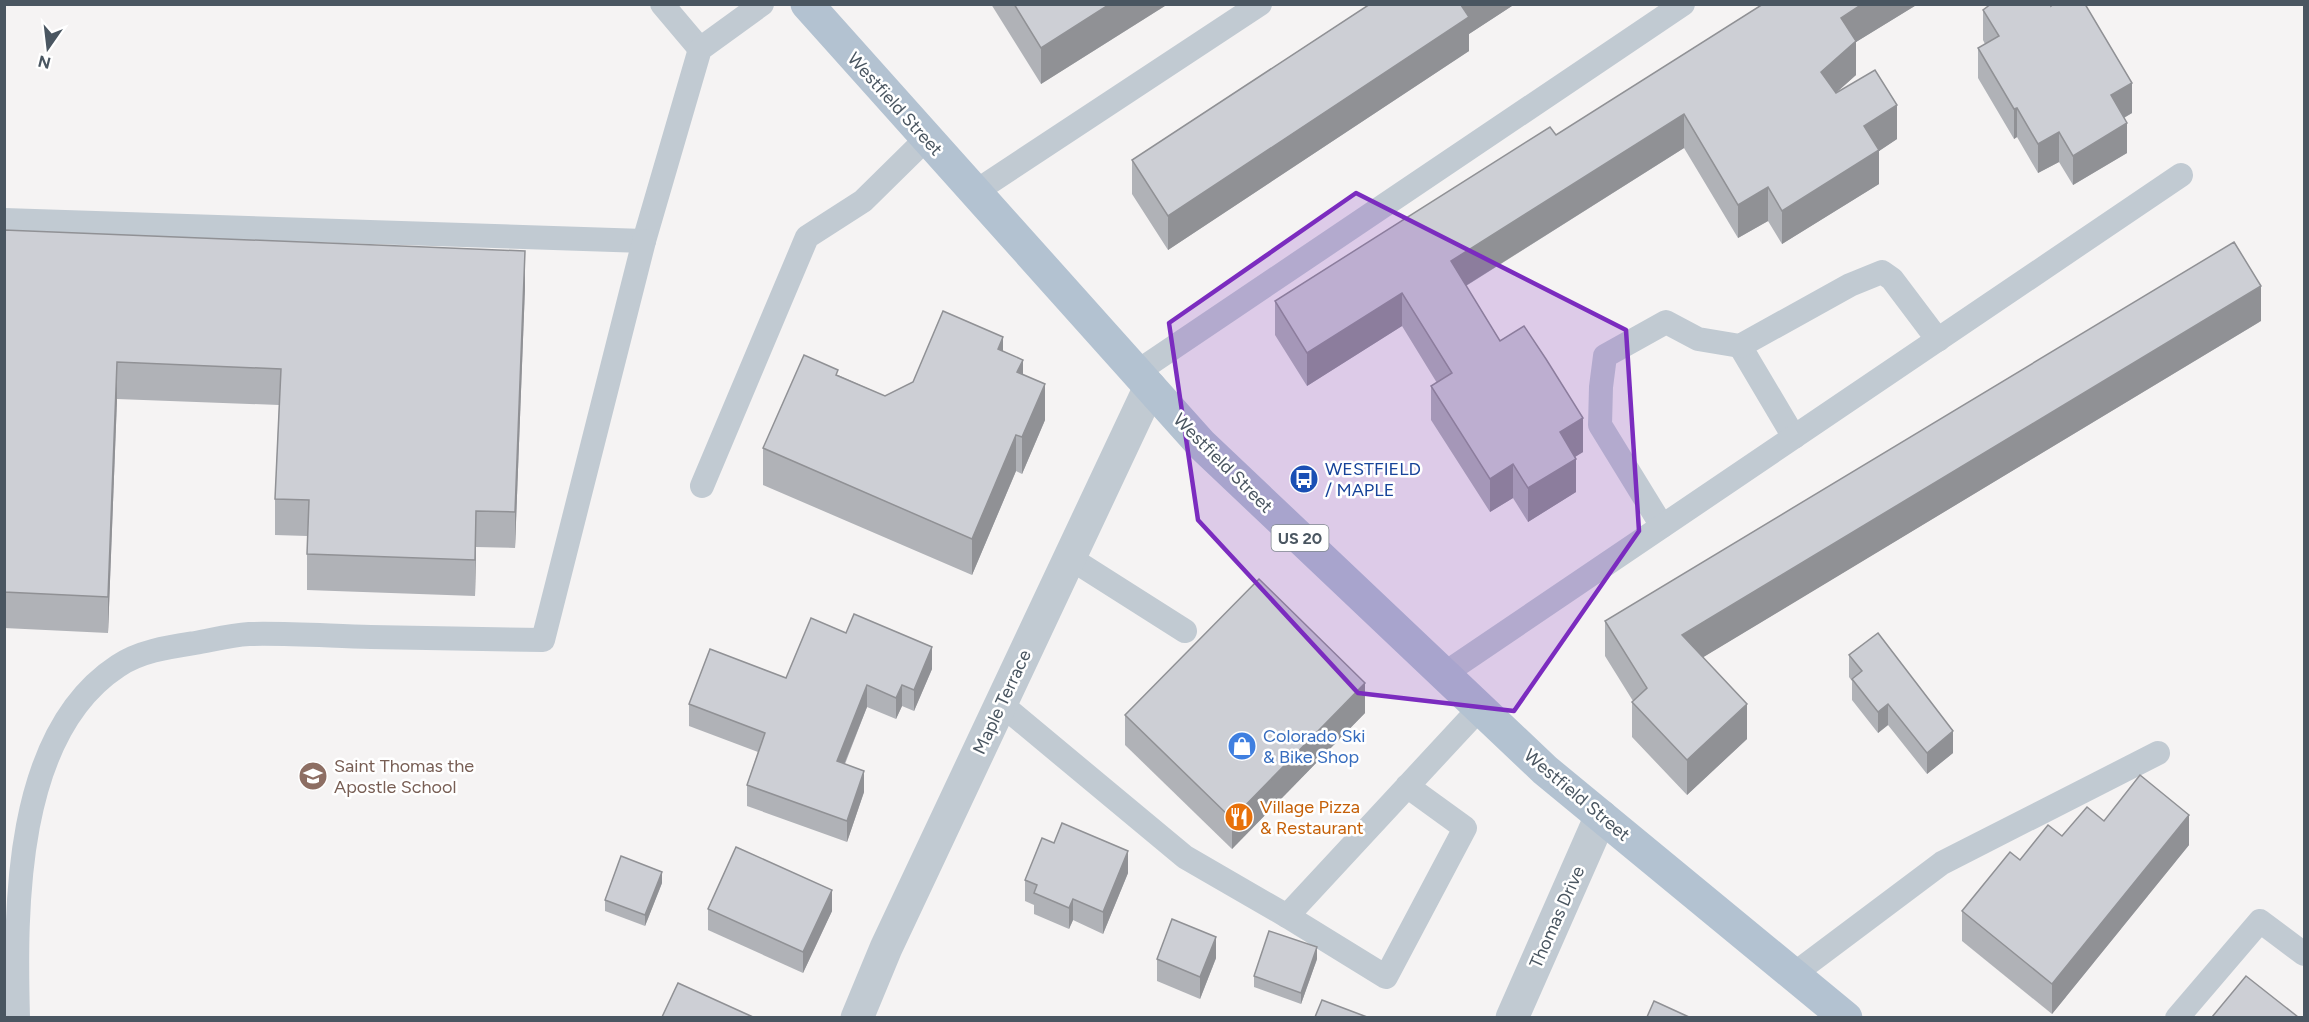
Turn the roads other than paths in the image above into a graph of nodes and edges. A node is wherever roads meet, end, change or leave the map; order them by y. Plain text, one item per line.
1 (662, 4) edge
2 (762, 4) edge
3 (807, 4) edge
4 (1260, 4) edge
5 (1683, 4) edge
6 (700, 49) junction
7 (926, 139) junction
8 (2181, 175) dead end
9 (975, 192) junction
10 (4, 220) edge
11 (644, 241) junction
12 (1938, 340) junction
13 (1740, 346) junction
14 (1143, 380) junction
15 (1794, 437) junction
16 (702, 486) dead end
17 (1662, 526) junction
18 (1070, 558) junction
19 (1185, 631) dead end
20 (1444, 674) junction
21 (1001, 704) junction
22 (1480, 708) junction
23 (2158, 753) dead end
24 (1407, 786) junction
25 (1601, 816) junction
26 (1287, 916) junction
27 (2304, 954) edge
28 (1794, 974) junction
29 (18, 1017) edge
30 (856, 1017) edge
31 (1512, 1017) edge
32 (1846, 1017) edge
33 (2177, 1017) edge

1 - 6 lane
2 - 6 lane
3 - 7 main road, Westfield Street / US 20
4 - 9 lane
5 - 14 lane
6 - 11 lane
7 - 9 main road, Westfield Street / US 20
7 - 16 lane
8 - 12 lane
9 - 14 main road, Westfield Street / US 20
10 - 11 lane
11 - 29 lane
12 - 13 lane
12 - 15 lane
13 - 15 lane
13 - 17 lane
14 - 18 street, Maple Terrace
14 - 20 main road, Westfield Street / US 20
15 - 17 lane
17 - 20 lane
18 - 19 lane
18 - 21 street, Maple Terrace
20 - 22 main road, Westfield Street / US 20
21 - 26 lane
21 - 30 street, Maple Terrace
22 - 24 lane
22 - 25 main road, Westfield Street / US 20
23 - 28 lane
24 - 26 lane
24 - 26 lane
25 - 28 main road, Westfield Street / US 20
25 - 31 street, Thomas Drive
27 - 33 lane
28 - 32 main road, Westfield Street / US 20

